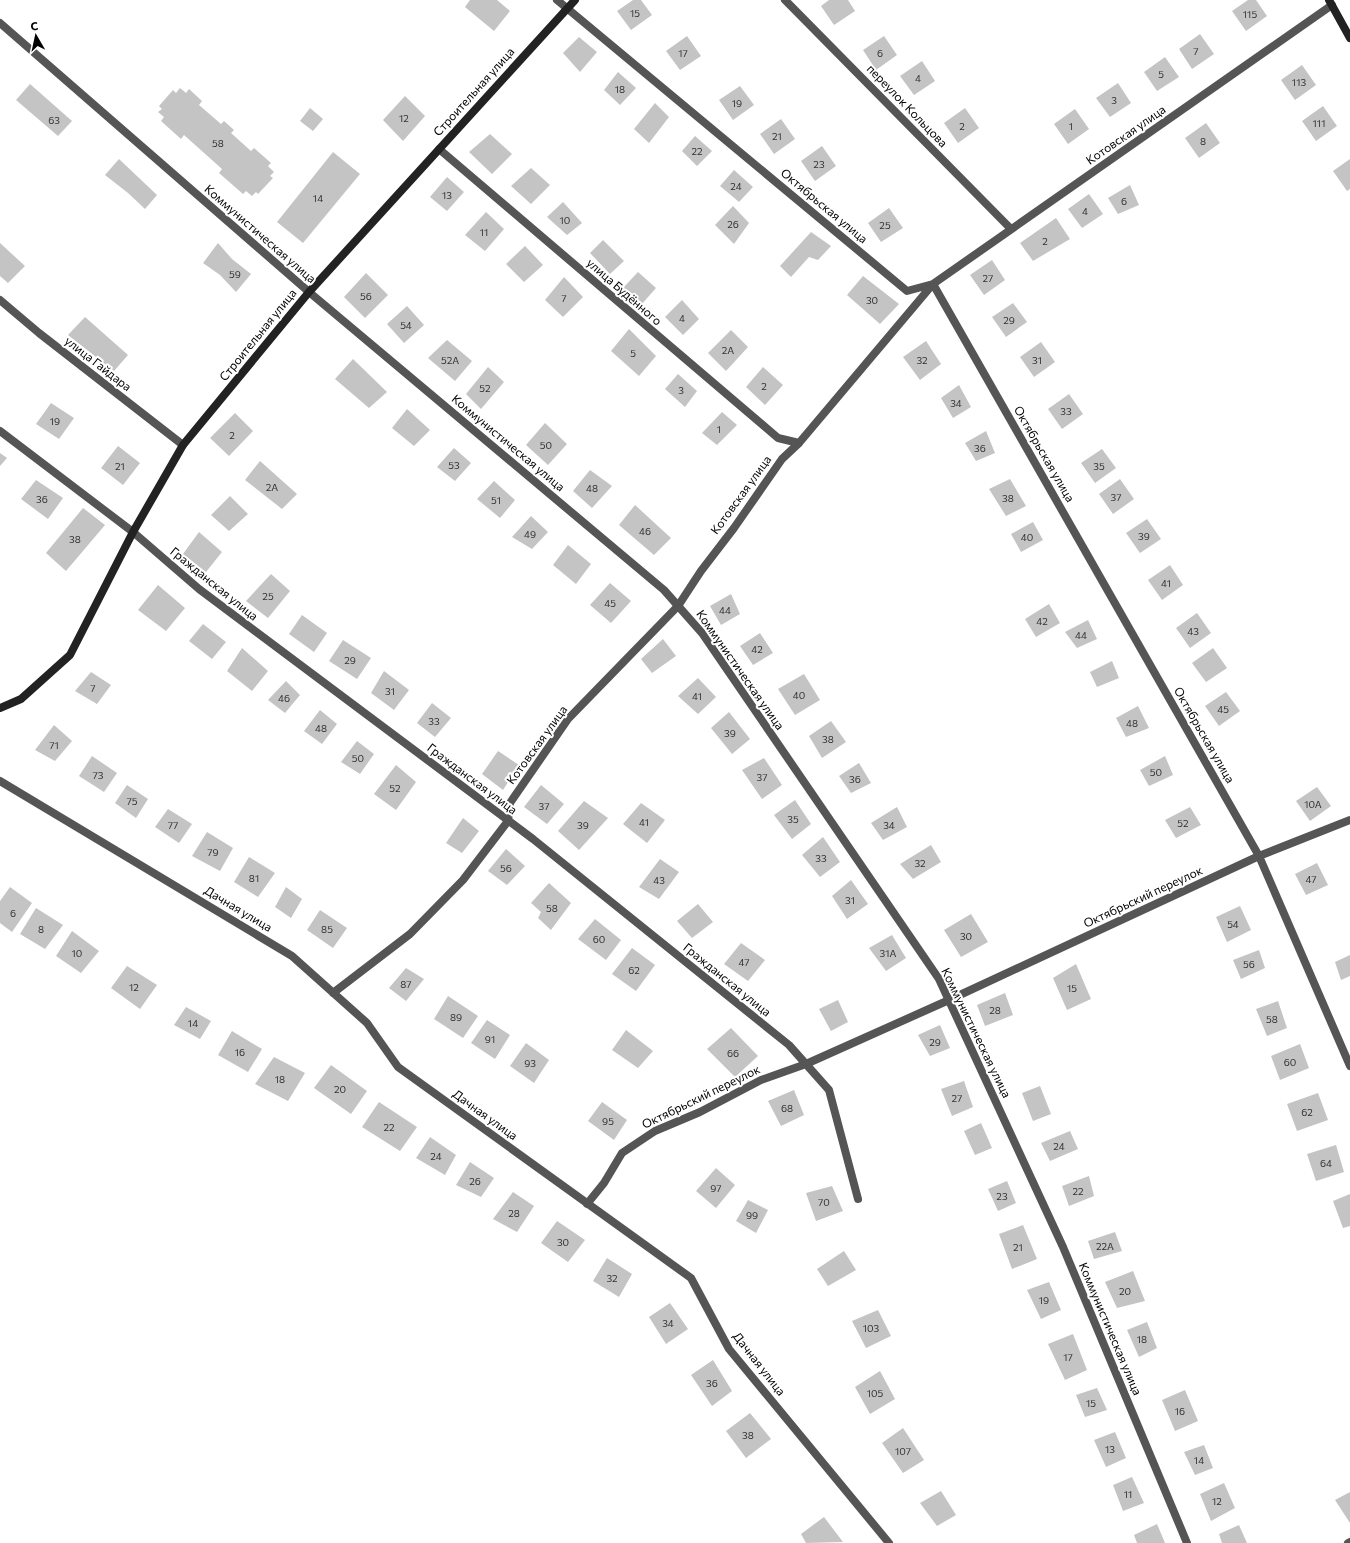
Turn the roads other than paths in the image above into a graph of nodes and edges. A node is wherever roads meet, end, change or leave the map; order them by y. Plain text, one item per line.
1 (557, 0) edge
2 (575, 0) edge
3 (785, 0) edge
4 (1330, 3) edge
5 (568, 8) junction
6 (0, 22) edge
7 (1350, 38) edge
8 (439, 149) junction
9 (1011, 229) junction
10 (933, 284) junction
11 (308, 292) junction
12 (0, 300) edge
13 (0, 431) edge
14 (799, 443) junction
15 (183, 445) junction
16 (133, 532) junction
17 (678, 606) junction
18 (0, 708) edge
19 (0, 781) edge
20 (1350, 820) edge
21 (508, 821) junction
22 (1259, 856) junction
23 (333, 993) junction
24 (949, 1000) junction
25 (806, 1064) junction
26 (1350, 1066) edge
27 (858, 1199) dead end
28 (587, 1204) junction
29 (889, 1543) edge
30 (1187, 1543) edge

1 - 5 street, Октябрьская улица
2 - 5 main road, Строительная улица
3 - 9 street, переулок Кольцова
4 - 7 main road
4 - 9 street, Котовская улица
5 - 8 main road, Строительная улица
5 - 10 street, Октябрьская улица
6 - 11 street, Коммунистическая улица
8 - 11 main road, Строительная улица
8 - 14 street, улица Будённого
9 - 10 street, Котовская улица
10 - 14 street, Котовская улица
10 - 22 street, Октябрьская улица
11 - 15 main road, Строительная улица
11 - 17 street, Коммунистическая улица
12 - 15 street, улица Гайдара
13 - 16 street, Гражданская улица
14 - 17 street, Котовская улица
15 - 16 main road, Строительная улица
16 - 18 main road, Строительная улица
16 - 21 street, Гражданская улица
17 - 21 street, Котовская улица
17 - 24 street, Коммунистическая улица
19 - 23 street, Дачная улица
20 - 22 street, Октябрьский переулок
21 - 23 street, Котовская улица
21 - 25 street, Гражданская улица
22 - 24 street, Октябрьский переулок
22 - 26 street, Октябрьская улица
23 - 28 street, Дачная улица
24 - 25 street, Октябрьский переулок
24 - 30 street, Коммунистическая улица
25 - 27 street, Гражданская улица
25 - 28 street, Октябрьский переулок
28 - 29 street, Дачная улица

